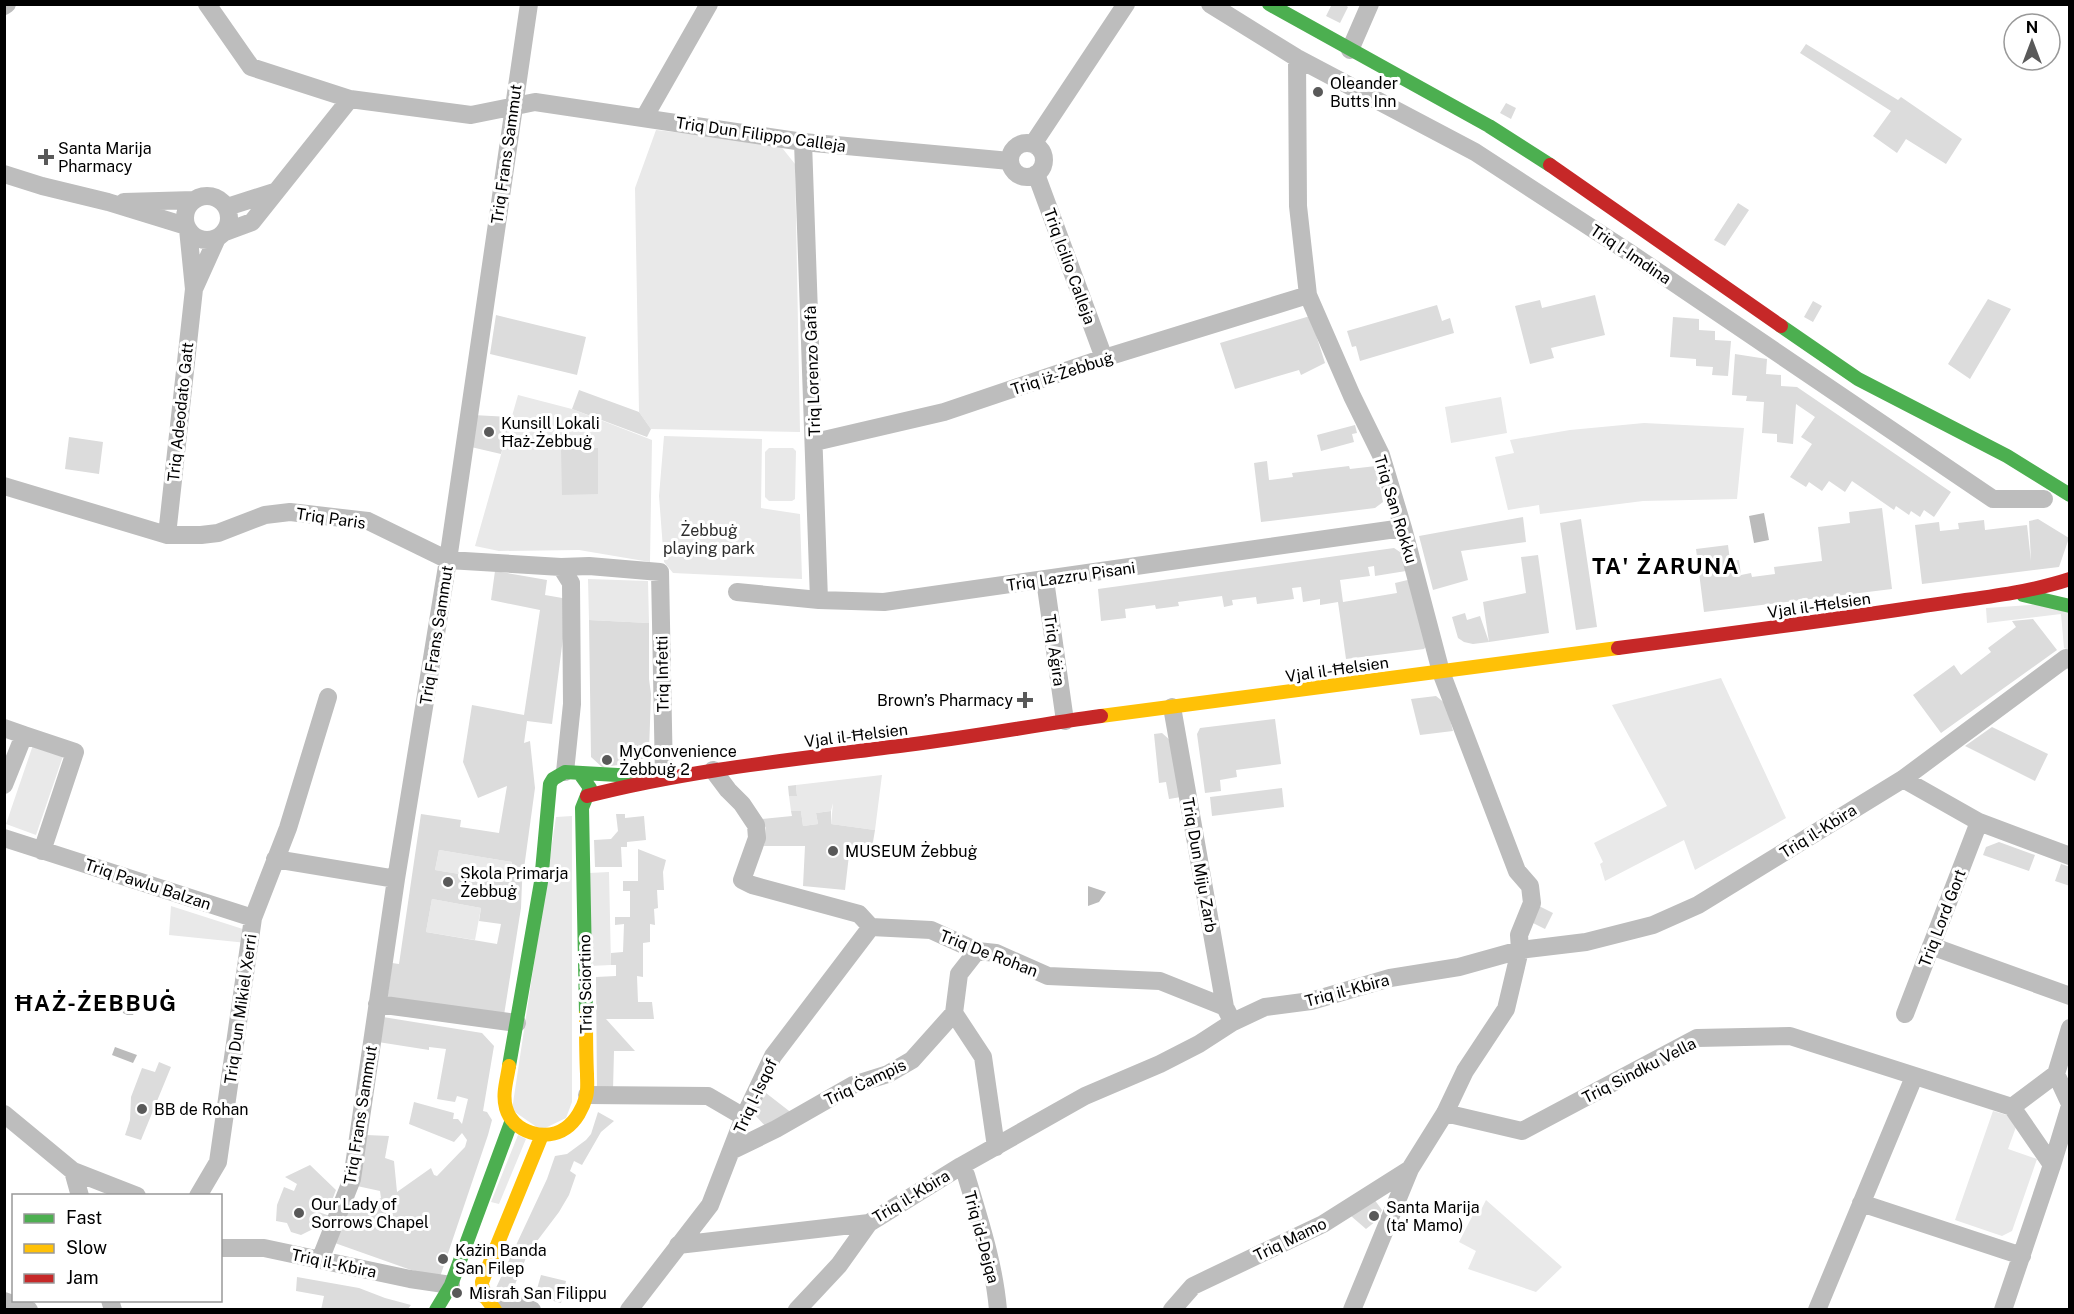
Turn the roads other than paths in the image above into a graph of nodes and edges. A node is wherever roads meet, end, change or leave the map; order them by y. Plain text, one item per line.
1 (207, 4) edge
2 (529, 4) edge
3 (709, 4) edge
4 (1126, 4) edge
5 (1210, 4) edge
6 (1269, 4) edge
7 (1370, 4) edge
8 (1350, 50) junction
9 (1298, 58) junction
10 (350, 99) junction
11 (513, 106) junction
12 (644, 118) junction
13 (803, 142) junction
14 (1033, 144) junction
15 (1010, 161) junction
16 (4, 174) edge
17 (1036, 174) junction
18 (274, 192) junction
19 (194, 200) junction
20 (108, 202) junction
21 (227, 207) junction
22 (187, 228) junction
23 (221, 235) junction
24 (194, 290) junction
25 (1308, 295) junction
26 (1104, 358) junction
27 (1858, 379) junction
28 (1901, 417) dead end
29 (815, 442) junction
30 (4, 486) edge
31 (2024, 487) dead end
32 (2070, 495) edge
33 (2048, 502) joint
34 (1403, 528) junction
35 (167, 535) junction
36 (448, 560) junction
37 (561, 567) junction
38 (660, 572) joint
39 (2070, 579) edge
40 (1045, 580) junction
41 (737, 592) dead end
42 (2014, 592) junction
43 (819, 600) junction
44 (2070, 606) edge
45 (2070, 660) edge
46 (1441, 672) junction
47 (328, 697) dead end
48 (1172, 707) junction
49 (1065, 721) junction
50 (4, 728) edge
51 (24, 735) junction
52 (713, 770) junction
53 (573, 773) junction
54 (664, 777) junction
55 (1902, 779) junction
56 (4, 785) edge
57 (550, 798) junction
58 (576, 806) junction
59 (1979, 822) junction
60 (4, 838) edge
61 (42, 851) junction
62 (2070, 856) edge
63 (276, 859) junction
64 (396, 879) junction
65 (253, 918) junction
66 (871, 927) junction
67 (1931, 946) junction
68 (1520, 950) junction
69 (977, 951) junction
70 (2070, 996) edge
71 (377, 1004) junction
72 (954, 1013) junction
73 (1229, 1014) junction
74 (1905, 1014) dead end
75 (517, 1023) junction
76 (2070, 1028) edge
77 (2056, 1074) junction
78 (1914, 1077) junction
79 (586, 1095) junction
80 (2070, 1105) edge
81 (2012, 1107) junction
82 (1445, 1113) junction
83 (4, 1114) edge
84 (744, 1117) junction
85 (512, 1120) junction
86 (542, 1135) junction
87 (996, 1147) junction
88 (731, 1151) junction
89 (2052, 1165) junction
90 (961, 1166) junction
91 (1410, 1169) junction
92 (73, 1171) junction
93 (79, 1194) edge
94 (132, 1194) edge
95 (199, 1194) edge
96 (1861, 1203) junction
97 (869, 1223) junction
98 (222, 1235) edge
99 (678, 1245) junction
100 (222, 1248) edge
101 (243, 1248) junction
102 (2022, 1256) junction
103 (320, 1260) junction
104 (410, 1279) junction
105 (451, 1285) junction
106 (483, 1294) junction
107 (4, 1301) edge
108 (29, 1310) edge
109 (430, 1310) edge
110 (436, 1310) edge
111 (495, 1310) edge
112 (532, 1310) edge
113 (629, 1310) edge
114 (797, 1310) edge
115 (998, 1310) edge
116 (1172, 1310) edge
117 (1352, 1310) edge
118 (1817, 1310) edge
119 (2003, 1310) edge

1 - 10 street, Triq Dun Filippo Calleja
2 - 11 street, Triq Frans Sammut
3 - 12 street
4 - 14 street
5 - 9 street, Triq l-Imdina
6 - 8 main road, Triq l-Imdina
7 - 8 street
8 - 27 main road, Triq l-Imdina
9 - 25 street, Triq San Rokku
9 - 33 street, Triq l-Imdina
10 - 11 street, Triq Dun Filippo Calleja
10 - 18 street
11 - 12 street, Triq Dun Filippo Calleja
11 - 36 street, Triq Frans Sammut
12 - 13 street, Triq Dun Filippo Calleja
13 - 15 street, Triq Dun Filippo Calleja
13 - 29 street, Triq Lorenzo Gafà
14 - 15 street
14 - 17 street
15 - 17 street
16 - 20 street
17 - 26 street, Triq Icilio Calleja
18 - 21 street
18 - 23 street
19 - 20 street
19 - 21 street
19 - 22 street, Triq Adeodato Gatt
20 - 22 street
21 - 23 street, Triq Adeodato Gatt
22 - 23 street
22 - 24 street, Triq Adeodato Gatt
23 - 24 street, Triq Adeodato Gatt
24 - 35 street, Triq Adeodato Gatt
25 - 26 street, Triq iż-Żebbuġ
25 - 34 street, Triq San Rokku
26 - 29 street, Triq iż-Żebbuġ
27 - 28 main road, Triq l-Imdina
27 - 32 main road, Triq l-Imdina
29 - 43 street, Triq Lorenzo Gafà
30 - 35 street, Triq Paris
31 - 33 main road, Triq l-Imdina
34 - 40 street, Triq Lazzru Pisani
34 - 46 street, Triq San Rokku
35 - 36 street, Triq Paris
36 - 37 street, Triq Paris
36 - 64 street, Triq Frans Sammut
37 - 38 street, Triq Paris
37 - 53 street, Triq Sciortino
38 - 54 street, Triq Infetti
39 - 42 main road, Vjal il-Ħelsien
40 - 43 street, Triq Lazzru Pisani
40 - 49 street, Triq Aġira
41 - 43 street, Triq Lazzru Pisani
42 - 44 main road, Vjal il-Ħelsien
42 - 46 main road, Vjal il-Ħelsien
45 - 55 street, Triq il-Kbira
46 - 48 main road, Vjal il-Ħelsien
46 - 68 street, Triq San Rokku
47 - 63 street, Triq Dun Mikiel Xerri
48 - 49 main road, Vjal il-Ħelsien
48 - 73 street, Triq Dun Miju Zarb
49 - 52 main road, Vjal il-Ħelsien
50 - 51 street
51 - 56 street
51 - 61 street
52 - 54 main road, Vjal il-Ħelsien
52 - 66 street
53 - 54 main road, Vjal il-Ħelsien
53 - 57 main road, Triq Sciortino
53 - 58 main road, Triq Sciortino
54 - 58 main road, Vjal il-Ħelsien
55 - 59 street
55 - 68 street, Triq il-Kbira
57 - 58 main road
57 - 75 main road, Triq Sciortino
58 - 79 main road, Triq Sciortino
59 - 62 street
59 - 67 street, Triq Lord Gort
60 - 61 street, Triq Pawlu Balzan
61 - 65 street, Triq Pawlu Balzan
63 - 64 street
63 - 65 street, Triq Dun Mikiel Xerri
64 - 71 street, Triq Frans Sammut
65 - 95 street, Triq Dun Mikiel Xerri
66 - 69 street, Triq De Rohan
66 - 84 street, Triq l-Isqof
67 - 70 street
67 - 74 street, Triq Lord Gort
68 - 73 street, Triq il-Kbira
68 - 82 street, Triq Mamo
69 - 72 street
69 - 73 street, Triq De Rohan
71 - 75 street
71 - 103 street, Triq Frans Sammut
72 - 87 street
72 - 88 street, Triq Ċampis
73 - 87 street, Triq il-Kbira
75 - 85 main road, Triq Sciortino
76 - 77 street
77 - 80 street
77 - 81 street
78 - 81 street, Triq Sindku Vella
78 - 82 street, Triq Sindku Vella
78 - 96 street
79 - 84 street
79 - 86 main road, Triq Sciortino
80 - 89 street
81 - 89 street
82 - 91 street, Triq Mamo
83 - 92 street
84 - 88 street, Triq l-Isqof
85 - 86 main road
85 - 105 main road
86 - 106 main road
87 - 90 street, Triq il-Kbira
88 - 99 street, Triq l-Isqof
89 - 102 street
90 - 97 street, Triq il-Kbira
90 - 115 street, Triq id-Dejqa
91 - 116 street, Triq Mamo
91 - 117 street, Triq Mamo
92 - 93 street
92 - 94 street
96 - 102 street
96 - 118 street
97 - 99 street, Triq il-Kbira
97 - 114 street
98 - 101 street, Triq il-Kbira
99 - 113 street
100 - 101 street
101 - 103 street, Triq il-Kbira
102 - 119 street
103 - 104 street, Triq il-Kbira
104 - 105 street, Triq il-Kbira
104 - 109 street
105 - 110 main road
106 - 111 main road
106 - 112 street
107 - 108 street

